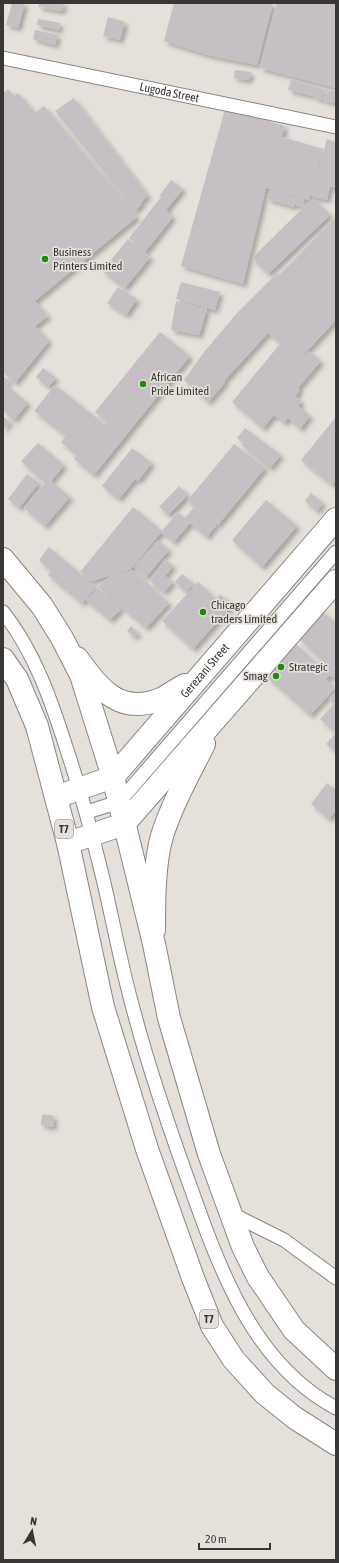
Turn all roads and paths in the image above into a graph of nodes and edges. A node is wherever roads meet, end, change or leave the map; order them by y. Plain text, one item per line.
1 (3, 58) edge
2 (336, 127) edge
3 (336, 519) edge
4 (336, 552) edge
5 (3, 559) edge
6 (336, 581) edge
7 (3, 612) edge
8 (62, 638) junction
9 (3, 659) edge
10 (200, 676) junction
11 (219, 715) junction
12 (113, 778) junction
13 (80, 789) junction
14 (56, 797) junction
15 (119, 802) junction
16 (86, 812) junction
17 (124, 824) junction
18 (92, 835) junction
19 (68, 843) junction
20 (154, 944) junction
21 (230, 1213) junction
22 (336, 1278) edge
23 (336, 1369) edge
24 (336, 1408) edge
25 (336, 1444) edge

1 - 2 lane, Lugoda Street
3 - 10 main road, Gerezani Street
4 - 15 lane
5 - 8 main road
6 - 11 main road, T7
7 - 13 lane
8 - 10 main road
8 - 12 main road
9 - 14 main road, T7
10 - 12 main road, Gerezani Street
11 - 17 main road, T7
11 - 20 main road
12 - 13 main road
12 - 15 main road
13 - 14 main road
13 - 16 lane
14 - 19 main road, T7
15 - 16 lane
15 - 17 main road
16 - 18 lane
17 - 18 main road, T7
17 - 20 main road
18 - 19 main road, T7
18 - 24 lane
19 - 25 main road, T7
20 - 21 main road
21 - 22 lane
21 - 23 main road

